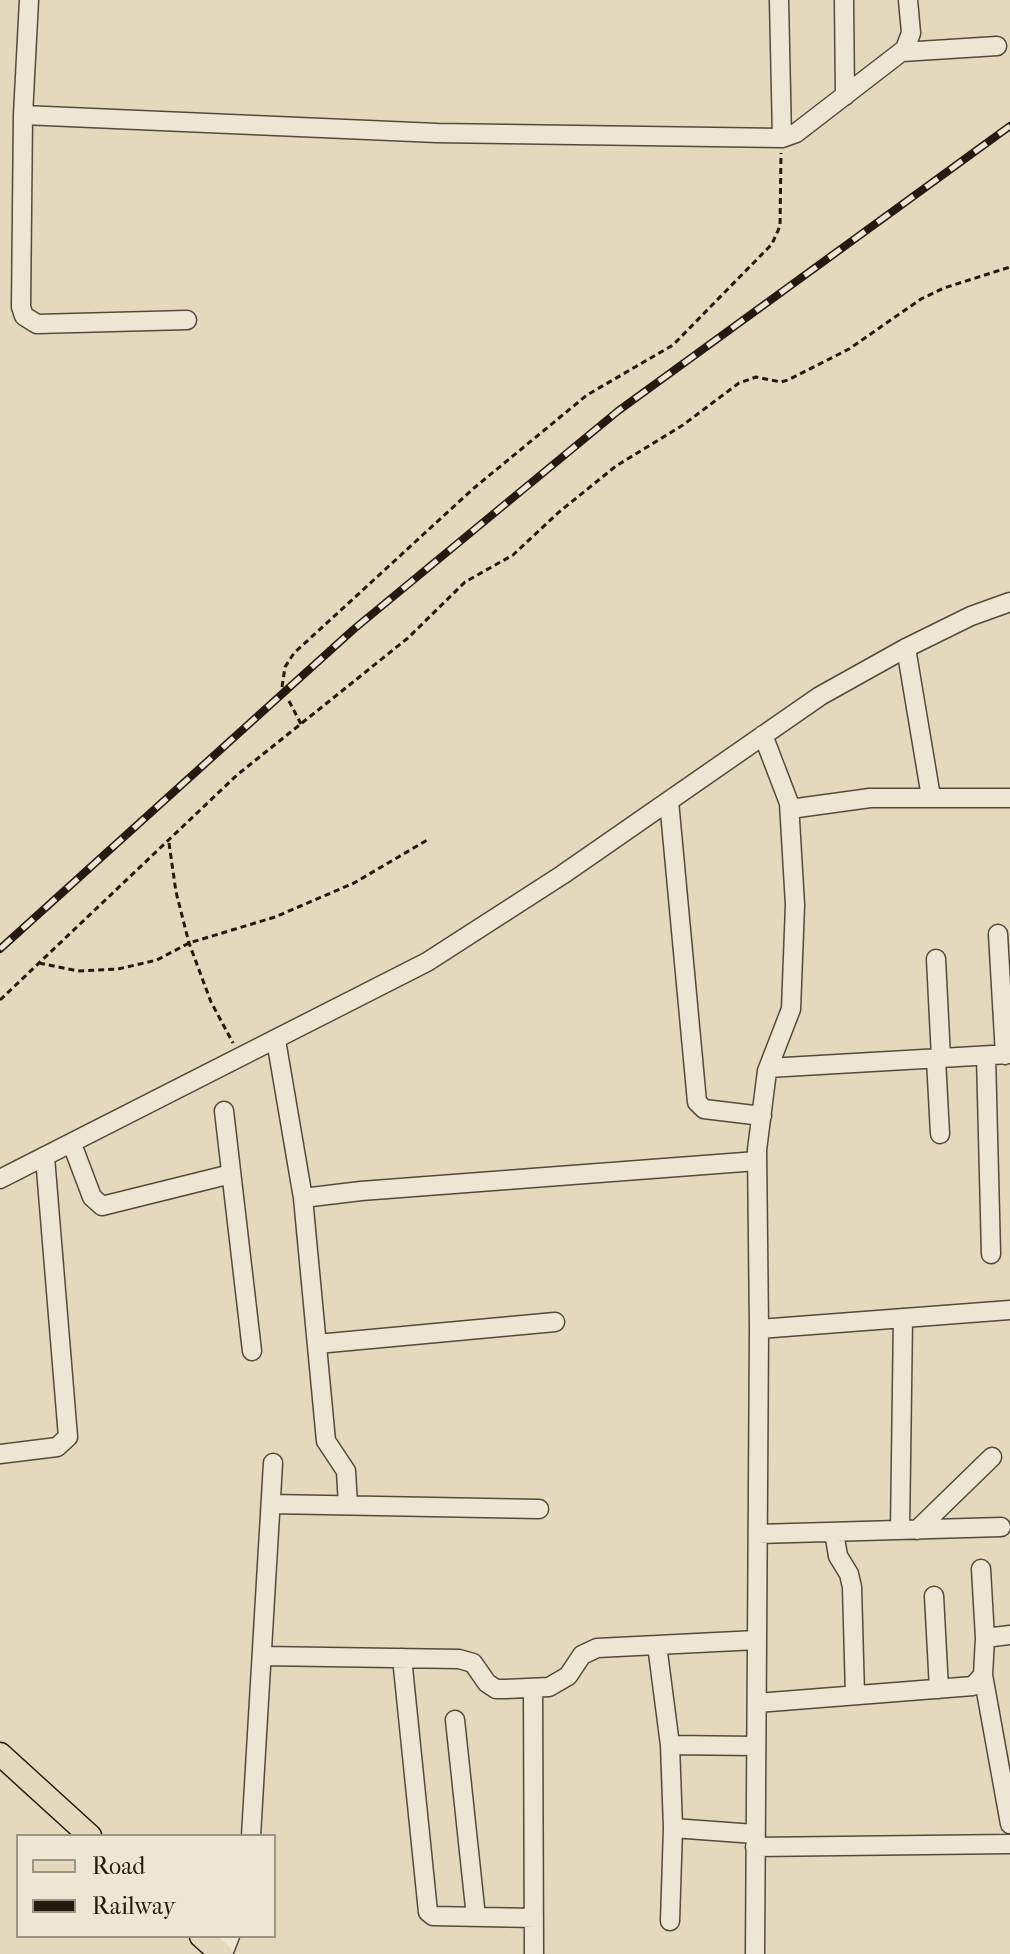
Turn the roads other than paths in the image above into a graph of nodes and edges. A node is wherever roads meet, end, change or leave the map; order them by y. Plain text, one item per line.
1 (29, 0) edge
2 (779, 0) edge
3 (844, 0) edge
4 (908, 0) edge
5 (997, 46) dead end
6 (902, 52) junction
7 (845, 96) junction
8 (23, 115) junction
9 (782, 138) junction
10 (187, 320) dead end
11 (1010, 602) edge
12 (906, 648) junction
13 (763, 735) junction
14 (931, 797) junction
15 (1010, 798) edge
16 (669, 801) junction
17 (790, 809) junction
18 (998, 934) dead end
19 (936, 959) dead end
20 (276, 1040) junction
21 (1000, 1055) edge
22 (938, 1058) junction
23 (768, 1068) junction
24 (224, 1111) dead end
25 (762, 1116) junction
26 (940, 1134) dead end
27 (72, 1144) junction
28 (45, 1157) junction
29 (757, 1161) junction
30 (231, 1174) junction
31 (0, 1179) edge
32 (303, 1198) junction
33 (991, 1254) dead end
34 (1010, 1310) edge
35 (903, 1318) junction
36 (555, 1322) dead end
37 (759, 1329) junction
38 (317, 1344) junction
39 (252, 1351) dead end
40 (0, 1454) edge
41 (992, 1457) dead end
42 (273, 1463) dead end
43 (271, 1504) junction
44 (348, 1505) junction
45 (539, 1509) dead end
46 (1001, 1527) dead end
47 (908, 1530) junction
48 (834, 1532) junction
49 (758, 1534) junction
50 (981, 1569) dead end
51 (934, 1596) dead end
52 (1010, 1635) edge
53 (985, 1638) junction
54 (757, 1640) junction
55 (657, 1645) junction
56 (262, 1656) junction
57 (402, 1658) junction
58 (983, 1675) junction
59 (533, 1688) junction
60 (939, 1689) junction
61 (855, 1695) junction
62 (757, 1703) junction
63 (455, 1720) dead end
64 (670, 1745) junction
65 (756, 1746) junction
66 (0, 1754) edge
67 (1010, 1824) edge
68 (673, 1828) junction
69 (88, 1834) edge
70 (251, 1834) edge
71 (755, 1841) junction
72 (1010, 1844) edge
73 (476, 1917) junction
74 (534, 1918) junction
75 (670, 1921) dead end
76 (203, 1938) edge
77 (222, 1954) edge
78 (534, 1954) edge
79 (755, 1954) edge

1 - 8 street
2 - 9 street
3 - 7 street
4 - 6 street
5 - 6 street
6 - 7 street
7 - 9 street
8 - 9 street
8 - 10 street
11 - 12 street
12 - 13 street
12 - 14 street
13 - 16 street
13 - 17 street
14 - 15 street
14 - 17 street
16 - 20 street
16 - 25 street
17 - 23 street
18 - 21 street
19 - 22 street
20 - 27 street
20 - 32 street
21 - 22 street
21 - 33 street
22 - 23 street
22 - 26 street
23 - 25 street
24 - 30 street
25 - 29 street
27 - 28 street
27 - 30 street
28 - 31 street
28 - 40 street
29 - 32 street
29 - 37 street
30 - 39 street
32 - 38 street
34 - 35 street
35 - 37 street
35 - 47 street
36 - 38 street
37 - 49 street
38 - 44 street
41 - 47 street
42 - 43 street
43 - 44 street
43 - 56 street
44 - 45 street
46 - 47 street
47 - 48 street
48 - 49 street
48 - 61 street
49 - 54 street
50 - 53 street
51 - 60 street
52 - 53 street
53 - 58 street
54 - 55 street
54 - 62 street
55 - 59 street
55 - 64 street
56 - 57 street
56 - 70 street
57 - 59 street
57 - 73 street
58 - 60 street
58 - 67 street
59 - 74 street
60 - 61 street
61 - 62 street
62 - 65 street
63 - 73 street
64 - 65 street
64 - 68 street
65 - 71 street
66 - 69 main road
68 - 71 street
68 - 75 street
71 - 72 street
71 - 79 street
73 - 74 street
74 - 78 street
76 - 77 main road

